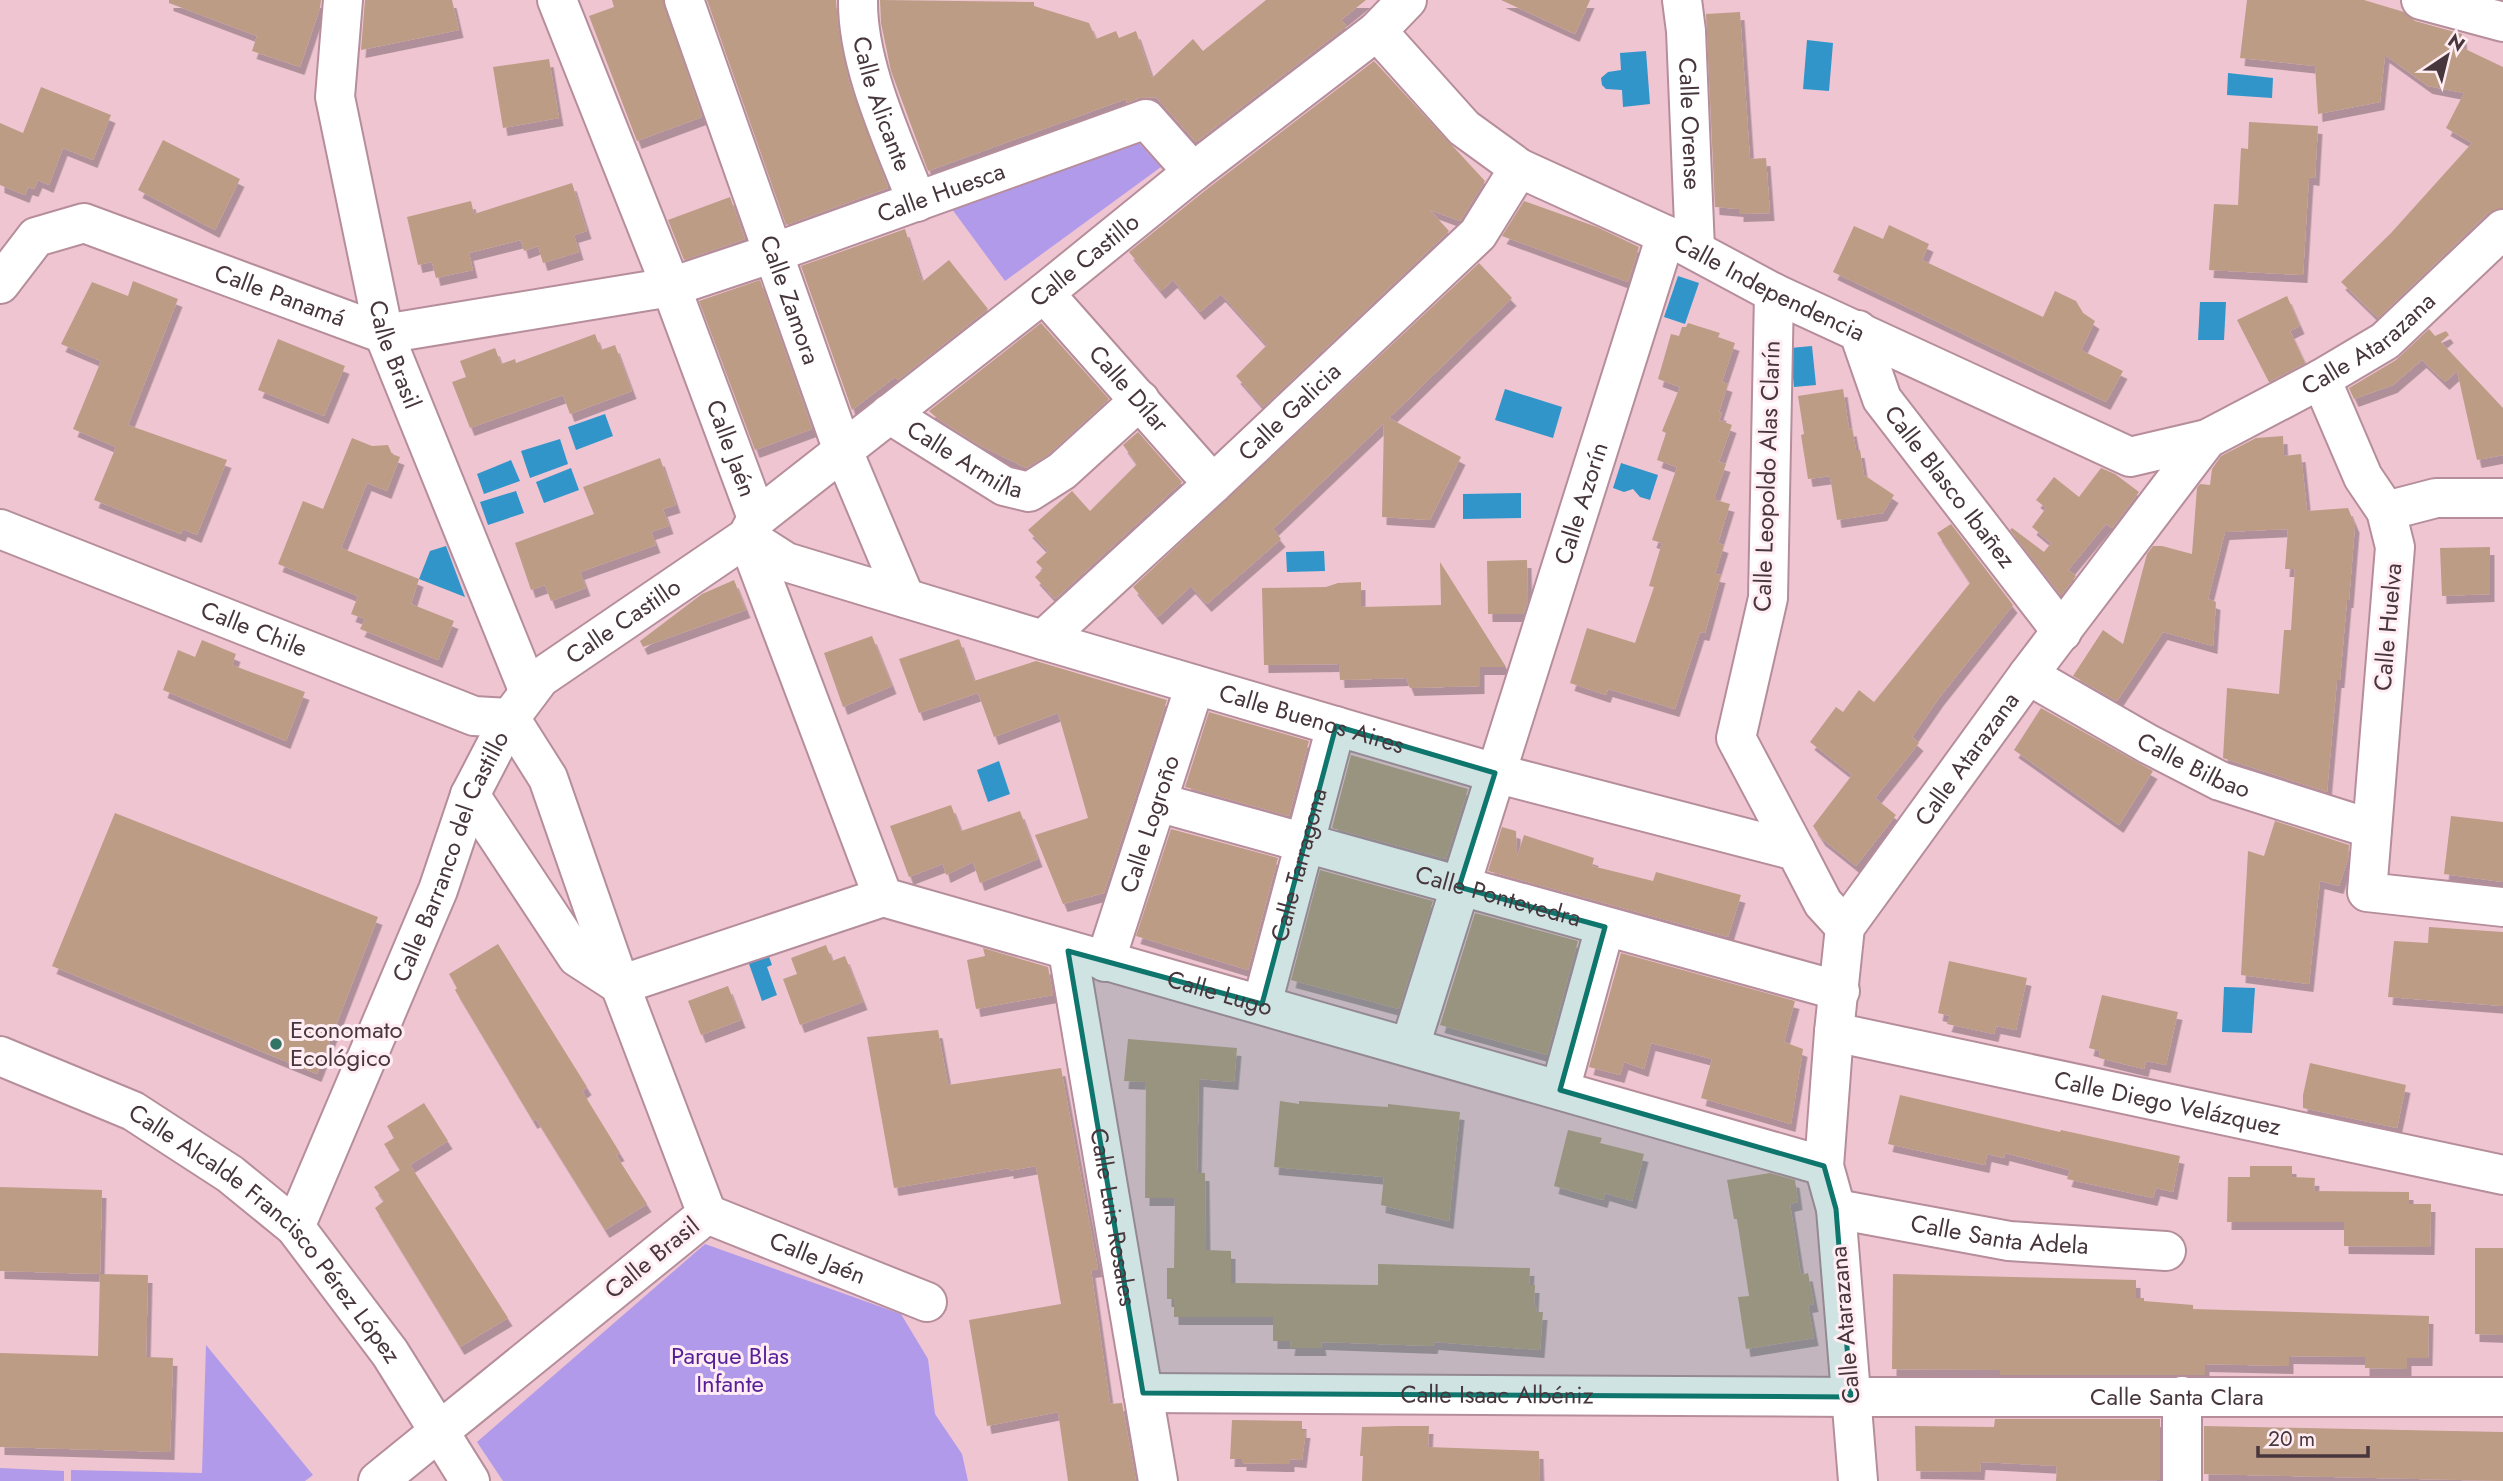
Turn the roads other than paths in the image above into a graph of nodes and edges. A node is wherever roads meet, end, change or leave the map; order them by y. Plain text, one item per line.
1 (343, 0) edge
2 (557, 0) edge
3 (684, 0) edge
4 (858, 0) edge
5 (1682, 0) edge
6 (2421, 0) edge
7 (1392, 10) edge
8 (2503, 22) edge
9 (1519, 168) junction
10 (1193, 172) junction
11 (917, 202) junction
12 (2503, 229) edge
13 (1680, 242) junction
14 (773, 253) junction
15 (0, 284) edge
16 (671, 287) junction
17 (1044, 293) junction
18 (1774, 293) junction
19 (1858, 330) junction
20 (384, 334) junction
21 (2321, 379) junction
22 (1139, 400) junction
23 (888, 414) junction
24 (2207, 439) junction
25 (843, 451) junction
26 (1213, 484) junction
27 (2503, 498) edge
28 (2386, 511) junction
29 (752, 527) junction
30 (0, 529) edge
31 (905, 598) junction
32 (2062, 632) junction
33 (1043, 640) junction
34 (2028, 675) junction
35 (1195, 685) junction
36 (519, 705) junction
37 (1336, 726) junction
38 (1495, 773) junction
39 (470, 795) junction
40 (1157, 802) junction
41 (2372, 830) junction
42 (1305, 844) junction
43 (1796, 851) junction
44 (1459, 887) junction
45 (883, 897) junction
46 (2503, 907) edge
47 (1605, 926) junction
48 (1845, 928) junction
49 (1068, 951) junction
50 (1105, 962) junction
51 (620, 985) junction
52 (1840, 991) junction
53 (1262, 1004) junction
54 (1834, 1032) junction
55 (1410, 1046) junction
56 (0, 1056) edge
57 (1560, 1090) junction
58 (1824, 1166) junction
59 (2503, 1175) edge
60 (1836, 1209) junction
61 (707, 1214) junction
62 (295, 1227) junction
63 (2166, 1251) dead end
64 (927, 1303) dead end
65 (1143, 1393) junction
66 (2182, 1396) junction
67 (2503, 1396) edge
68 (1851, 1397) junction
69 (439, 1430) junction
70 (377, 1481) edge
71 (470, 1481) edge
72 (1158, 1481) edge
73 (1858, 1481) edge
74 (2182, 1481) edge

1 - 20 street, Calle Brasil
2 - 16 street, Calle Jaén
3 - 14 street, Calle Zamora
4 - 11 street, Calle Alicante
5 - 13 street, Calle Orense
6 - 8 street
7 - 9 street, Calle Independencia
7 - 10 street, Calle Castillo
9 - 13 street, Calle Independencia
9 - 26 street, Calle Galicia
10 - 11 street, Calle Huesca
10 - 17 street, Calle Castillo
11 - 14 street, Calle Huesca
12 - 21 street, Calle Atarazana
13 - 18 street, Calle Independencia
13 - 38 street, Calle Azorín
14 - 16 street, Calle Huesca
14 - 25 street, Calle Zamora
15 - 20 street, Calle Panamá
16 - 20 street, Calle Panamá
16 - 29 street, Calle Jaén
17 - 22 street, Calle Dílar
17 - 23 street, Calle Castillo
18 - 19 street, Calle Independencia
18 - 43 street, Calle Leopoldo Alas Clarín
19 - 24 street, Calle Independencia
19 - 32 street, Calle Blasco Ibañez
20 - 36 street, Calle Brasil
21 - 24 street, Calle Atarazana
21 - 28 street, Calle Huelva
22 - 23 street, Calle Armilla
22 - 26 street, Calle Dílar
23 - 25 street, Calle Castillo
24 - 32 street, Calle Atarazana
25 - 29 street, Calle Castillo
25 - 31 street, Calle Zamora
26 - 33 street, Calle Galicia
27 - 28 street
28 - 41 street, Calle Huelva
29 - 31 street, Calle Buenos Aires
29 - 36 street, Calle Castillo
29 - 45 street, Calle Jaén
30 - 36 street, Calle Chile
31 - 33 street, Calle Buenos Aires
32 - 34 street, Calle Atarazana
33 - 35 street, Calle Buenos Aires
34 - 41 street, Calle Bilbao
34 - 48 street, Calle Atarazana
35 - 37 street, Calle Buenos Aires
35 - 40 street, Calle Logroño
36 - 39 street, Calle Barranco del Castillo
36 - 51 street, Calle Brasil
37 - 38 street, Calle Buenos Aires
37 - 42 street, Calle Tarragona
38 - 43 street, Calle Buenos Aires
38 - 44 street, Calle Azorín
39 - 51 street
39 - 62 street, Calle Barranco del Castillo
40 - 42 street, Calle Pontevedra
40 - 50 street, Calle Logroño
41 - 46 street, Calle Huelva
42 - 44 street, Calle Pontevedra
42 - 53 street, Calle Tarragona
43 - 48 street
44 - 47 street, Calle Pontevedra
44 - 55 street, Calle Azorín
45 - 49 street, Calle Lugo
45 - 51 street
47 - 52 street, Calle Pontevedra
47 - 57 street
48 - 52 street, Calle Atarazana
49 - 50 street, Calle Lugo
49 - 65 street, Calle Luis Rosales
50 - 53 street, Calle Lugo
51 - 61 street, Calle Brasil
52 - 54 street, Calle Atarazana
53 - 55 street, Calle Lugo
54 - 58 street, Calle Atarazana
54 - 59 street, Calle Diego Velázquez
55 - 57 street, Calle Lugo
56 - 62 street, Calle Alcalde Francisco Pérez López
57 - 58 street, Calle Lugo
58 - 60 street, Calle Atarazana
60 - 63 street, Calle Santa Adela
60 - 68 street, Calle Atarazana
61 - 64 street, Calle Jaén
61 - 69 street, Calle Brasil
62 - 69 street, Calle Alcalde Francisco Pérez López
65 - 68 street, Calle Isaac Albéniz
65 - 72 street, Calle Luis Rosales
66 - 67 street, Calle Santa Clara
66 - 68 street, Calle Santa Clara
66 - 74 street
68 - 73 street, Calle Atarazana
69 - 70 street, Calle Brasil
69 - 71 street, Calle Alcalde Francisco Pérez López

